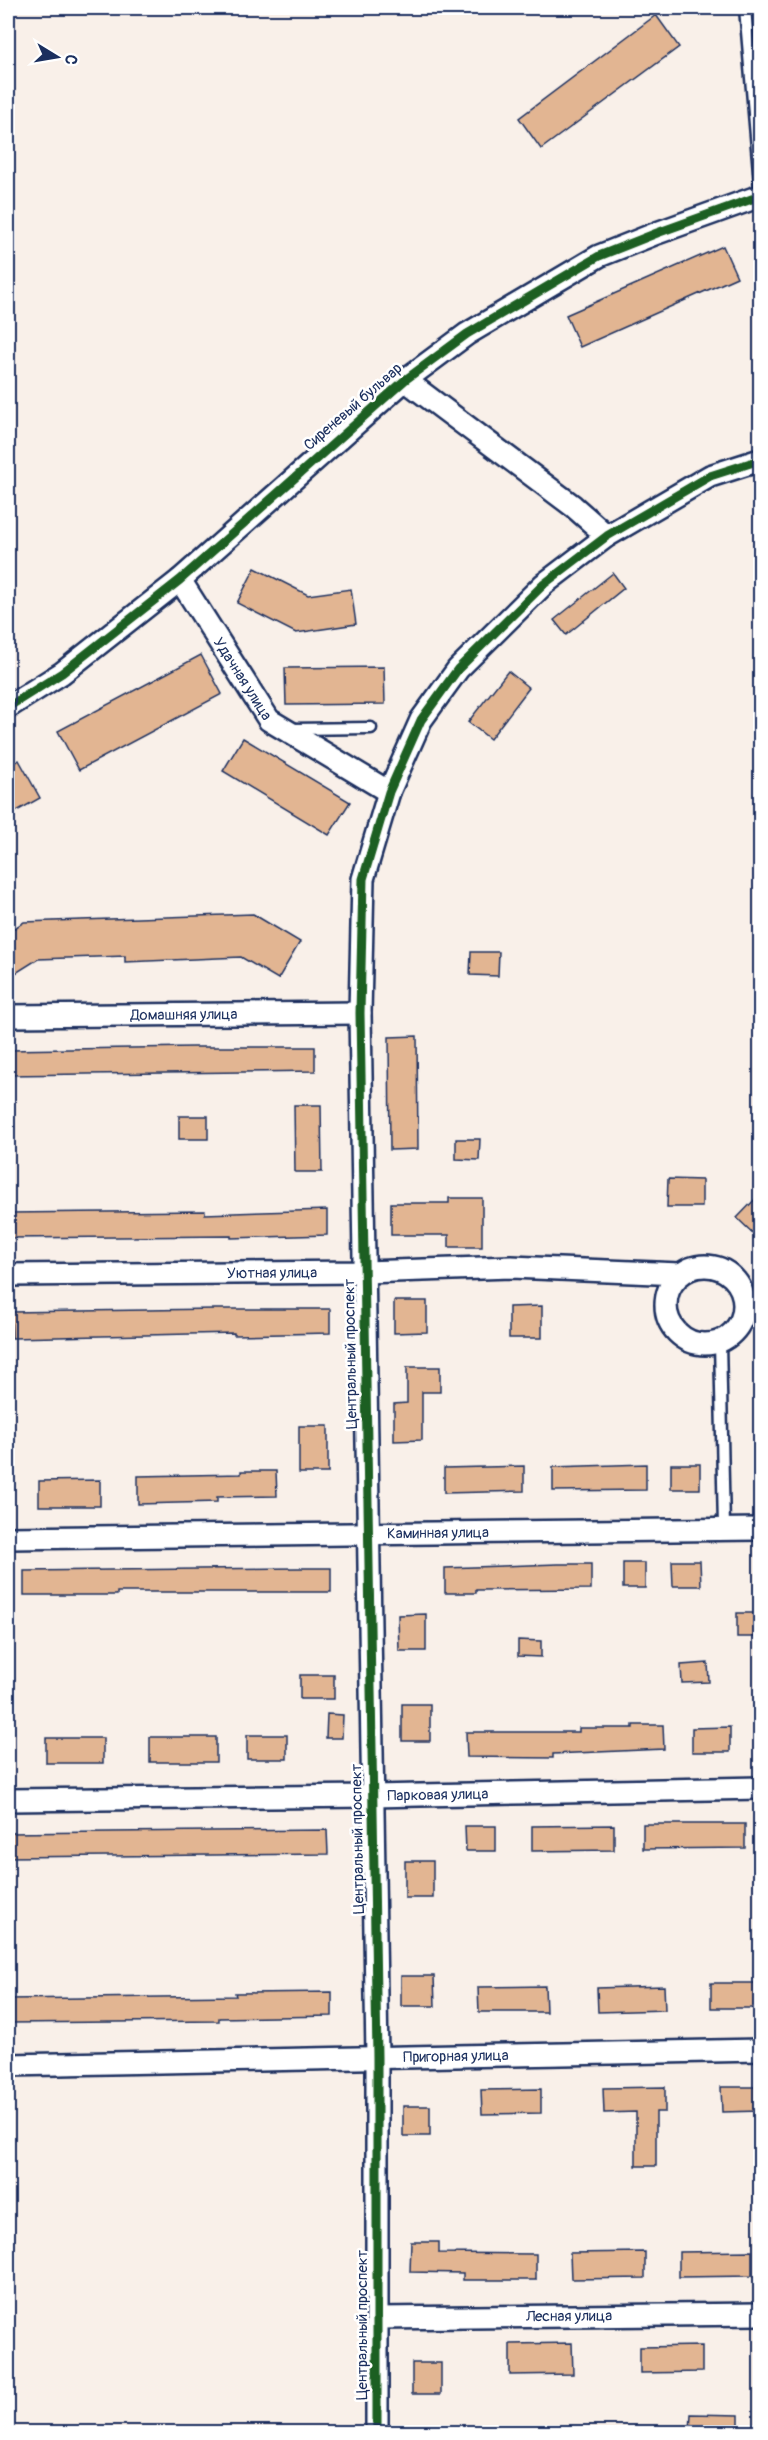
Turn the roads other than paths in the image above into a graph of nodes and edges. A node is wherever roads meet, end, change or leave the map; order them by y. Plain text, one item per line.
1 (745, 8) edge
2 (760, 183) edge
3 (760, 196) edge
4 (405, 380) junction
5 (760, 460) edge
6 (608, 537) junction
7 (180, 580) junction
8 (8, 707) edge
9 (371, 728) dead end
10 (281, 729) junction
11 (389, 792) junction
12 (360, 1013) junction
13 (8, 1016) edge
14 (365, 1272) junction
15 (680, 1274) junction
16 (8, 1275) edge
17 (720, 1342) junction
18 (724, 1528) junction
19 (760, 1529) edge
20 (369, 1534) junction
21 (8, 1538) edge
22 (760, 1788) edge
23 (372, 1796) junction
24 (8, 1800) edge
25 (760, 2050) edge
26 (376, 2057) junction
27 (8, 2065) edge
28 (760, 2314) edge
29 (377, 2318) junction
30 (377, 2433) edge

1 - 2 lane
3 - 4 street, Сиреневый бульвар
4 - 6 street
4 - 7 street, Сиреневый бульвар
5 - 6 street, Центральный проспект
6 - 11 street, Центральный проспект
7 - 8 street, Сиреневый бульвар
7 - 10 street, Удачная улица
9 - 10 lane
10 - 11 street, Удачная улица
11 - 12 street, Центральный проспект
12 - 13 street, Домашняя улица
12 - 14 street, Центральный проспект
14 - 15 street, Уютная улица
14 - 16 street, Уютная улица
14 - 20 street, Центральный проспект
15 - 17 street
15 - 17 street
17 - 18 lane
18 - 19 street, Каминная улица
18 - 20 street, Каминная улица
20 - 21 street, Каминная улица
20 - 23 street, Центральный проспект
22 - 23 street, Парковая улица
23 - 24 street, Парковая улица
23 - 26 street, Центральный проспект
25 - 26 street, Пригорная улица
26 - 27 street, Пригорная улица
26 - 29 street, Центральный проспект
28 - 29 street, Лесная улица
29 - 30 street, Центральный проспект

